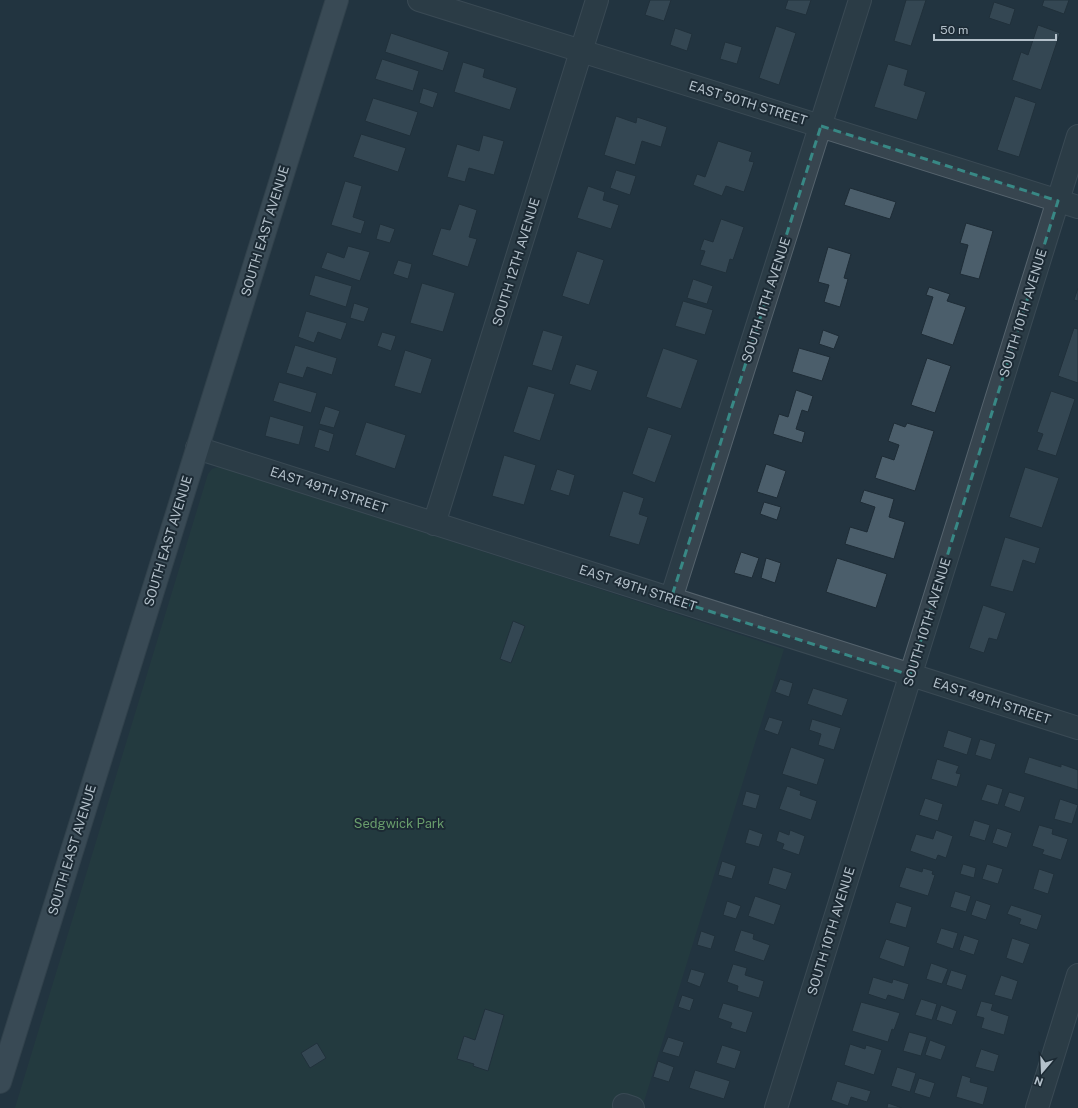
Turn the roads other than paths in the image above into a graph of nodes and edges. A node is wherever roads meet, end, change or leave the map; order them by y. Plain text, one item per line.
1 (337, 0) edge
2 (419, 0) edge
3 (598, 0) edge
4 (860, 0) edge
5 (582, 51) junction
6 (821, 126) junction
7 (1078, 136) edge
8 (1068, 204) edge
9 (197, 448) junction
10 (434, 524) junction
11 (671, 599) junction
12 (910, 675) junction
13 (1078, 728) edge
14 (1078, 975) edge
15 (0, 1082) edge
16 (776, 1108) edge
17 (1037, 1108) edge

1 - 9 main road, SOUTH EAST AVENUE
2 - 5 street, EAST 50TH STREET
3 - 5 street, SOUTH 12TH AVENUE
4 - 6 street, SOUTH 11TH AVENUE
5 - 6 street, EAST 50TH STREET
5 - 10 street, SOUTH 12TH AVENUE
6 - 8 street, EAST 50TH STREET
6 - 11 street, SOUTH 11TH AVENUE
7 - 8 street, SOUTH 10TH AVENUE
8 - 12 street, SOUTH 10TH AVENUE
9 - 10 street, EAST 49TH STREET
9 - 15 main road, SOUTH EAST AVENUE
10 - 11 street, EAST 49TH STREET
11 - 12 street, EAST 49TH STREET
12 - 13 street, EAST 49TH STREET
12 - 16 street, SOUTH 10TH AVENUE
14 - 17 street

